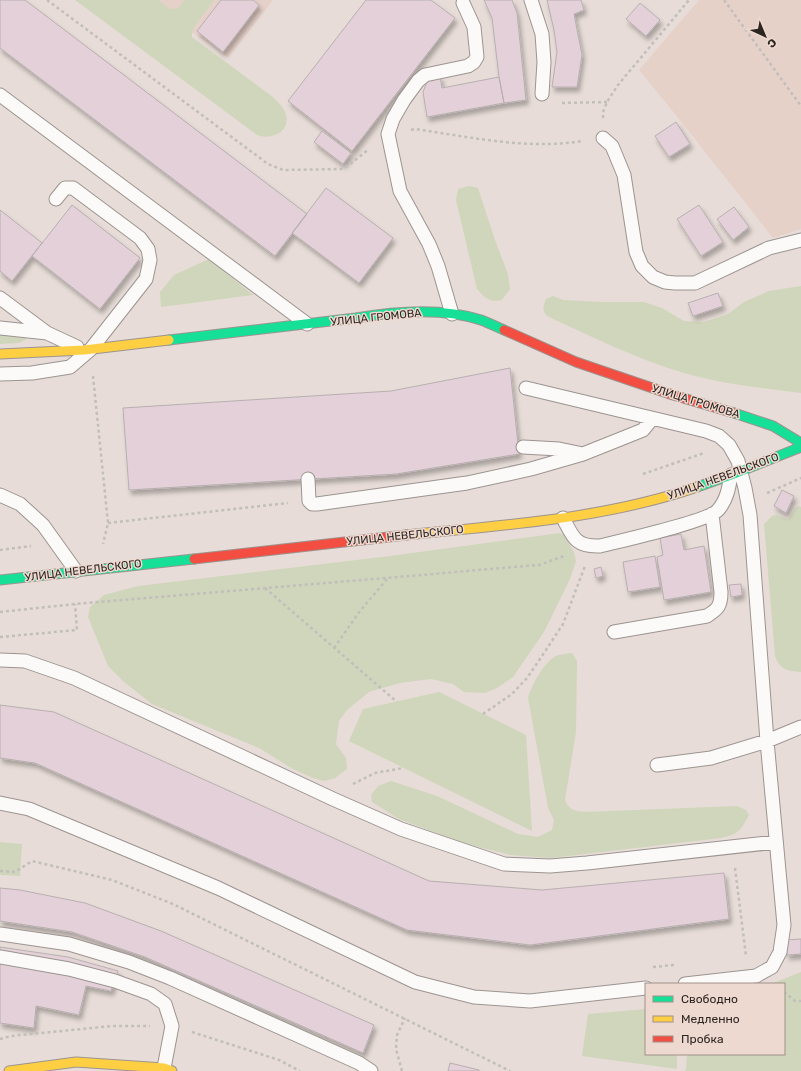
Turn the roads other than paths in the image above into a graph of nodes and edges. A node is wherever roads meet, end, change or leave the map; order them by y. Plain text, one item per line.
1 (531, 0) edge
2 (463, 3) dead end
3 (542, 94) road end
4 (0, 95) edge
5 (603, 138) road end
6 (56, 199) dead end
7 (801, 240) edge
8 (0, 298) edge
9 (452, 314) junction
10 (307, 324) junction
11 (0, 328) edge
12 (47, 333) junction
13 (88, 350) junction
14 (0, 354) edge
15 (0, 374) edge
16 (526, 388) dead end
17 (652, 419) junction
18 (801, 443) edge
19 (524, 447) dead end
20 (801, 447) edge
21 (583, 454) junction
22 (736, 473) junction
23 (308, 479) dead end
24 (0, 495) edge
25 (712, 514) junction
26 (563, 518) junction
27 (76, 571) junction
28 (0, 580) edge
29 (614, 632) dead end
30 (0, 660) edge
31 (801, 726) edge
32 (767, 741) junction
33 (657, 765) dead end
34 (0, 803) edge
35 (776, 842) junction
36 (0, 934) edge
37 (0, 957) edge
38 (694, 983) edge
39 (645, 988) edge
40 (168, 1070) edge
41 (9, 1071) edge
42 (371, 1071) edge

1 - 3 lane
2 - 9 lane
4 - 10 lane
5 - 7 lane
6 - 13 lane
8 - 12 lane
9 - 10 street, УЛИЦА ГРОМОВА
9 - 18 street, УЛИЦА ГРОМОВА
10 - 13 street, УЛИЦА ГРОМОВА
11 - 12 lane
12 - 13 lane
13 - 14 street, УЛИЦА ГРОМОВА
13 - 15 lane
16 - 17 lane
17 - 21 lane
17 - 22 lane
19 - 21 lane
20 - 22 street, УЛИЦА НЕВЕЛЬСКОГО
21 - 23 lane
22 - 25 lane
22 - 26 street, УЛИЦА НЕВЕЛЬСКОГО
22 - 32 lane
24 - 27 lane
25 - 26 lane
25 - 29 lane
26 - 27 street, УЛИЦА НЕВЕЛЬСКОГО
27 - 28 street, УЛИЦА НЕВЕЛЬСКОГО
30 - 35 lane
31 - 32 lane
32 - 33 lane
32 - 35 lane
34 - 39 lane
35 - 38 lane
36 - 42 lane
37 - 40 lane
40 - 41 street

